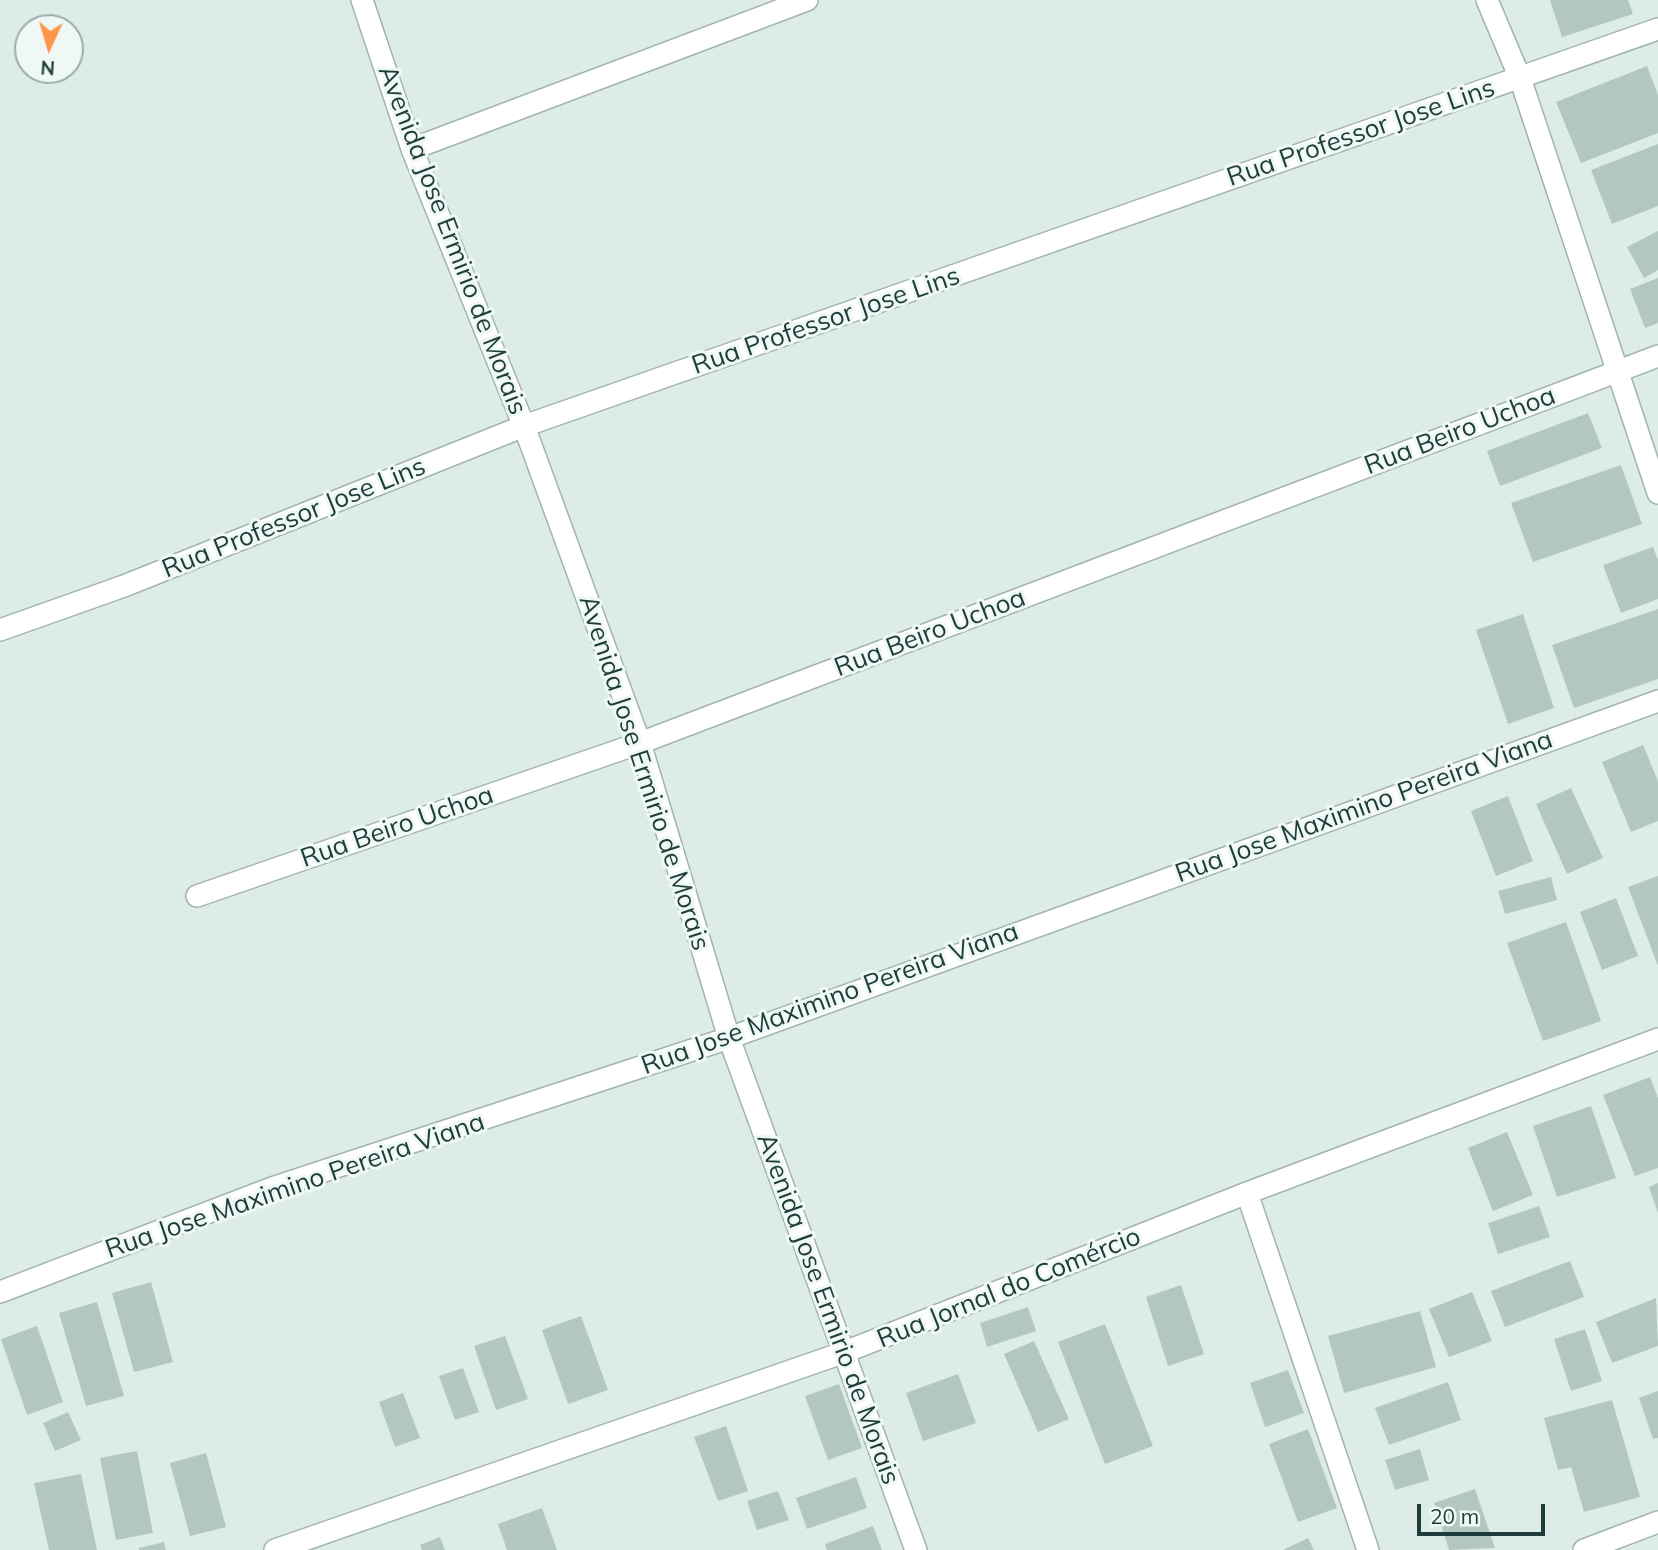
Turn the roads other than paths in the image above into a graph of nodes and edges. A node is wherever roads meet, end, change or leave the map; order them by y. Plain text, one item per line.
1 (362, 0) edge
2 (807, 0) edge
3 (1487, 0) edge
4 (1658, 29) edge
5 (1520, 78) junction
6 (412, 149) junction
7 (1658, 356) edge
8 (1615, 371) junction
9 (524, 426) junction
10 (1658, 493) edge
11 (0, 630) edge
12 (1658, 701) edge
13 (640, 743) junction
14 (197, 896) dead end
15 (729, 1038) junction
16 (1658, 1039) edge
17 (1248, 1193) junction
18 (0, 1292) edge
19 (845, 1352) junction
20 (1658, 1522) edge
21 (275, 1550) edge
22 (915, 1550) edge
23 (1368, 1550) edge
24 (1584, 1550) edge

1 - 6 street, Avenida Jose Ermirio de Morais
2 - 6 street
3 - 5 street
4 - 5 street, Rua Professor Jose Lins
5 - 8 street
5 - 9 street, Rua Professor Jose Lins
6 - 9 street, Avenida Jose Ermirio de Morais
7 - 8 street, Rua Beiro Uchoa
8 - 10 street
8 - 13 street, Rua Beiro Uchoa
9 - 11 street, Rua Professor Jose Lins
9 - 13 street, Avenida Jose Ermirio de Morais
12 - 15 street, Rua Jose Maximino Pereira Viana
13 - 14 street, Rua Beiro Uchoa
13 - 15 street, Avenida Jose Ermirio de Morais
15 - 18 street, Rua Jose Maximino Pereira Viana
15 - 19 street, Avenida Jose Ermirio de Morais
16 - 17 street, Rua Jornal do Comércio
17 - 19 street, Rua Jornal do Comércio
17 - 23 street
19 - 21 street, Rua Jornal do Comércio
19 - 22 street, Avenida Jose Ermirio de Morais
20 - 24 street

